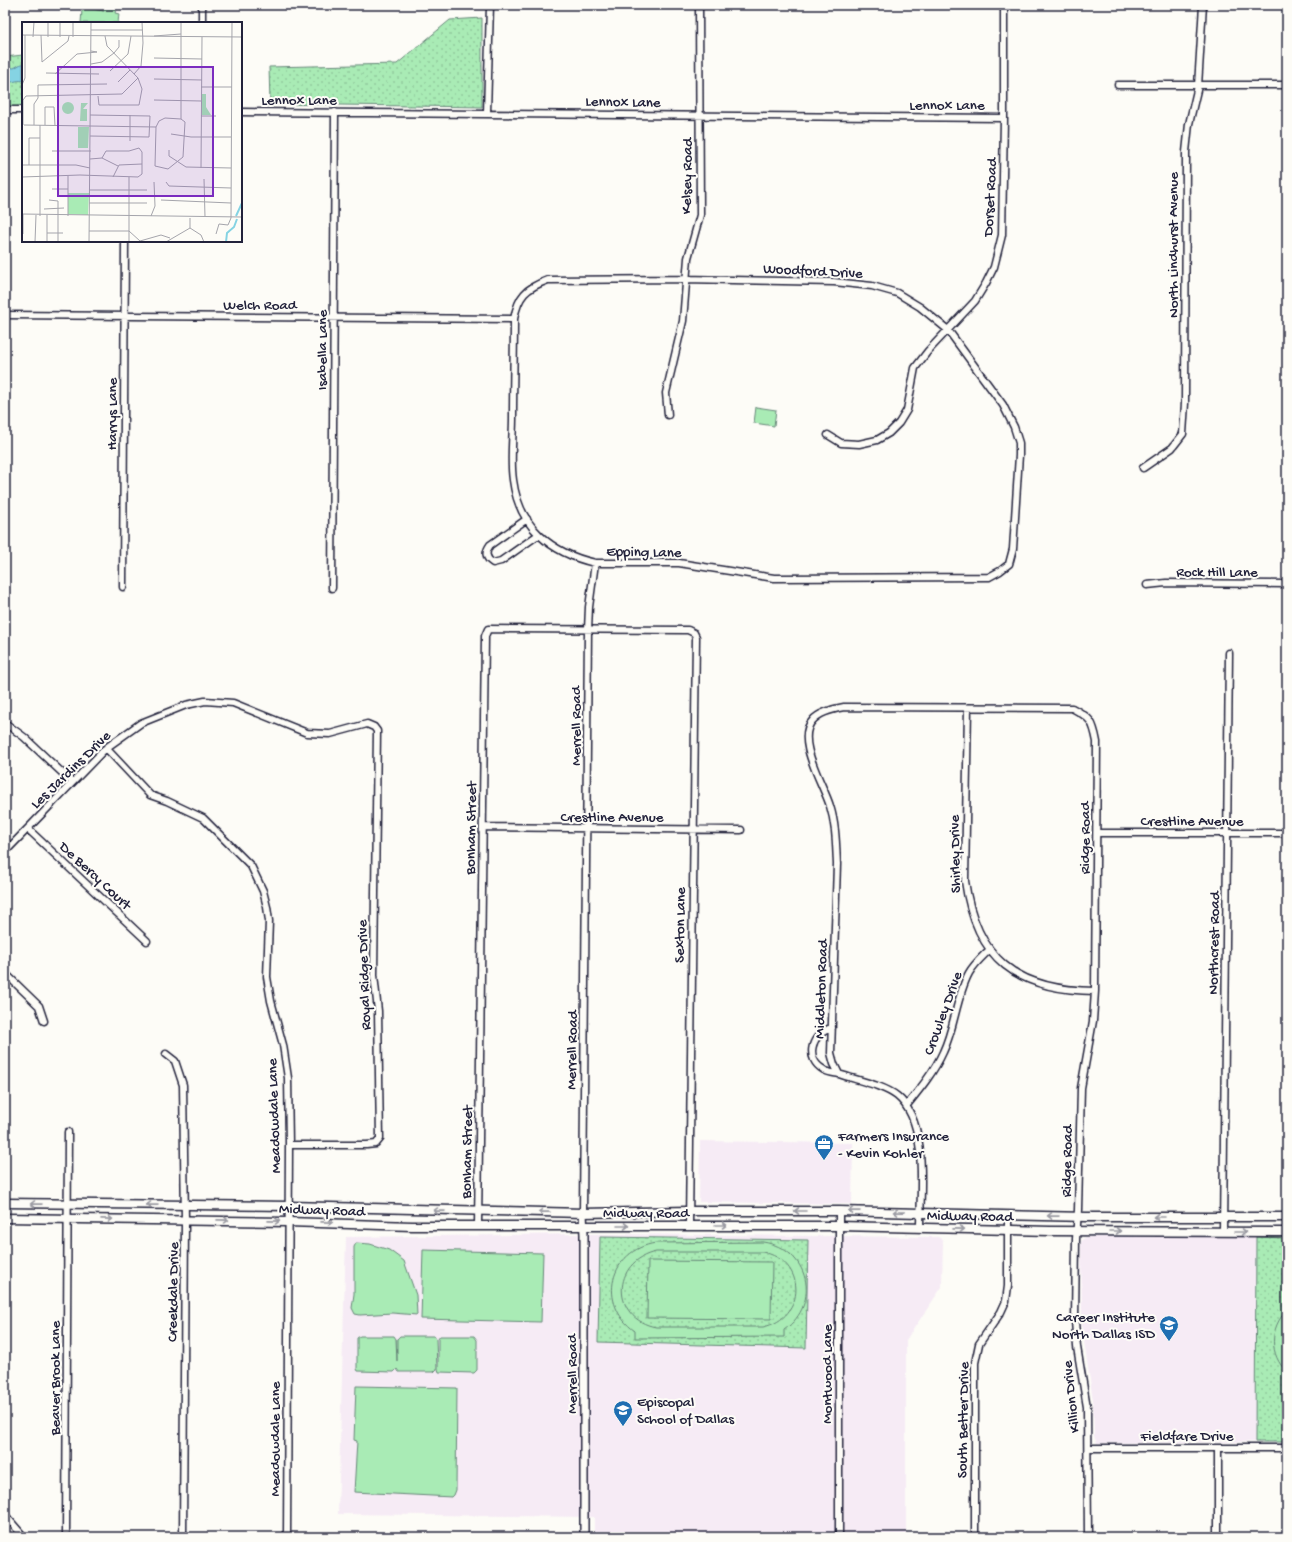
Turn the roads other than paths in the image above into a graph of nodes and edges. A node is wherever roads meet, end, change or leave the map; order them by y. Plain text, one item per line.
1 (202, 5) edge
2 (490, 5) edge
3 (699, 5) edge
4 (1004, 5) edge
5 (1203, 5) edge
6 (202, 22) edge
7 (1118, 85) dead end
8 (1287, 85) edge
9 (1198, 86) junction
10 (5, 110) edge
11 (22, 110) edge
12 (242, 112) edge
13 (335, 112) junction
14 (487, 113) junction
15 (699, 115) junction
16 (1004, 118) junction
17 (125, 242) edge
18 (685, 279) junction
19 (5, 315) edge
20 (124, 316) junction
21 (334, 317) junction
22 (514, 320) junction
23 (948, 330) junction
24 (668, 415) dead end
25 (828, 435) dead end
26 (1143, 468) dead end
27 (527, 519) junction
28 (538, 534) junction
29 (594, 563) junction
30 (977, 578) joint
31 (1287, 584) edge
32 (1147, 586) dead end
33 (123, 587) dead end
34 (332, 588) dead end
35 (588, 630) junction
36 (688, 630) joint
37 (1229, 653) dead end
38 (968, 708) junction
39 (821, 714) joint
40 (5, 723) edge
41 (367, 724) joint
42 (106, 748) junction
43 (72, 782) junction
44 (482, 827) junction
45 (28, 829) junction
46 (587, 830) junction
47 (694, 830) junction
48 (741, 830) dead end
49 (1097, 833) junction
50 (1227, 833) junction
51 (1287, 833) edge
52 (5, 852) edge
53 (147, 941) dead end
54 (989, 950) junction
55 (5, 973) edge
56 (1095, 991) junction
57 (44, 1021) dead end
58 (832, 1028) junction
59 (166, 1054) dead end
60 (839, 1074) junction
61 (907, 1106) junction
62 (68, 1132) dead end
63 (289, 1145) junction
64 (5, 1203) edge
65 (68, 1204) junction
66 (185, 1205) junction
67 (289, 1206) junction
68 (478, 1211) junction
69 (689, 1211) junction
70 (781, 1211) junction
71 (839, 1211) junction
72 (920, 1212) junction
73 (583, 1213) junction
74 (1008, 1215) junction
75 (1077, 1216) junction
76 (1187, 1217) junction
77 (1223, 1217) junction
78 (1287, 1217) edge
79 (5, 1218) edge
80 (68, 1218) junction
81 (185, 1220) junction
82 (288, 1222) junction
83 (689, 1225) junction
84 (478, 1226) junction
85 (584, 1226) junction
86 (781, 1226) junction
87 (839, 1226) junction
88 (920, 1228) junction
89 (1008, 1230) junction
90 (1076, 1231) junction
91 (1187, 1232) junction
92 (1223, 1232) junction
93 (1287, 1232) edge
94 (1088, 1448) junction
95 (1218, 1448) junction
96 (1287, 1448) edge
97 (5, 1515) edge
98 (24, 1537) edge
99 (66, 1537) edge
100 (182, 1537) edge
101 (287, 1537) edge
102 (584, 1537) edge
103 (839, 1537) edge
104 (975, 1537) edge
105 (1088, 1537) edge
106 (1218, 1537) edge

1 - 6 street
2 - 14 street
3 - 15 street, Kelsey Road
4 - 16 street, Dorset Road
5 - 9 street, North Lindhurst Avenue
7 - 9 street
8 - 9 street
9 - 26 street, North Lindhurst Avenue
10 - 11 street
12 - 13 street, Lennox Lane
13 - 14 street, Lennox Lane
13 - 21 street, Isabella Lane
14 - 15 street, Lennox Lane
15 - 16 street, Lennox Lane
15 - 18 street, Kelsey Road
16 - 23 street, Dorset Road
17 - 20 street, Harrys Lane
18 - 22 street, Woodford Drive
18 - 23 street, Woodford Drive
18 - 24 street, Kelsey Road
19 - 20 street, Welch Road
20 - 21 street, Welch Road
20 - 33 street, Harrys Lane
21 - 22 street, Welch Road
21 - 34 street, Isabella Lane
22 - 27 street, Epping Lane
23 - 25 street, Dorset Road
23 - 30 street, Woodford Drive
27 - 28 street, Epping Lane
27 - 28 street
28 - 29 street, Epping Lane
29 - 30 street, Epping Lane
29 - 35 street, Merrell Road
31 - 32 street, Rock Hill Lane
35 - 36 street, Bonham Street
35 - 44 street, Bonham Street
35 - 46 street, Merrell Road
36 - 47 street, Sexton Lane
37 - 50 street, Northcrest Road
38 - 39 street, Ridge Road
38 - 49 street, Ridge Road
38 - 54 street, Shirley Drive
39 - 58 street, Middleton Road
40 - 43 street
41 - 42 street, Les Jardins Drive
41 - 63 street, Royal Ridge Drive
42 - 43 street, Les Jardins Drive
42 - 63 street, Meadowdale Lane
43 - 45 street, Les Jardins Drive
44 - 46 street, Crestline Avenue
44 - 68 street, Bonham Street
45 - 52 street, Les Jardins Drive
45 - 53 street, De Bercy Court
46 - 47 street, Crestline Avenue
46 - 73 street, Merrell Road
47 - 48 street, Crestline Avenue
47 - 69 street, Sexton Lane
49 - 50 street, Crestline Avenue
49 - 56 street, Ridge Road
50 - 51 street, Crestline Avenue
50 - 77 street, Northcrest Road
54 - 56 street, Shirley Drive
54 - 61 street, Crowley Drive
55 - 57 street
56 - 75 street, Ridge Road
58 - 60 street, Middleton Road
58 - 60 street
59 - 66 street, Creekdale Drive
60 - 61 street
61 - 72 street
62 - 65 street, Beaver Brook Lane
63 - 67 street, Meadowdale Lane
65 -> 64 main road, Midway Road
66 -> 65 main road, Midway Road
65 - 80 street, Beaver Brook Lane
66 - 67 main road, Midway Road
66 - 81 street, Creekdale Drive
68 -> 67 main road, Midway Road
67 - 82 street, Meadowdale Lane
73 -> 68 main road, Midway Road
68 - 84 street, Bonham Street
69 - 70 main road, Midway Road
69 - 73 main road, Midway Road
69 - 83 street, Sexton Lane
71 -> 70 main road, Midway Road
70 - 86 main road
72 -> 71 main road, Midway Road
71 - 87 street, Montwood Lane
72 - 74 main road, Midway Road
72 - 88 street
73 - 85 street, Merrell Road
75 -> 74 main road, Midway Road
74 - 89 street, South Better Drive
76 -> 75 main road, Midway Road
75 - 90 street, Ridge Road
76 - 77 main road, Midway Road
76 - 91 main road
77 - 78 main road, Midway Road
77 - 92 street, Northcrest Road
79 - 80 main road, Midway Road
80 -> 81 main road, Midway Road
80 - 99 street, Beaver Brook Lane
81 -> 82 main road, Midway Road
81 - 100 street, Creekdale Drive
82 -> 84 main road, Midway Road
82 - 101 street, Meadowdale Lane
85 -> 83 main road, Midway Road
83 -> 86 main road, Midway Road
84 - 85 main road, Midway Road
85 - 102 street, Merrell Road
86 - 87 main road, Midway Road
87 - 88 main road, Midway Road
87 - 103 street, Montwood Lane
88 -> 89 main road, Midway Road
89 - 90 main road, Midway Road
89 - 104 street, South Better Drive
90 -> 91 main road, Midway Road
90 - 94 street, Killion Drive
91 - 92 main road, Midway Road
92 -> 93 main road, Midway Road
94 - 95 street, Fieldfare Drive
94 - 105 street, Killion Drive
95 - 96 street, Fieldfare Drive
95 - 106 street
97 - 98 street

